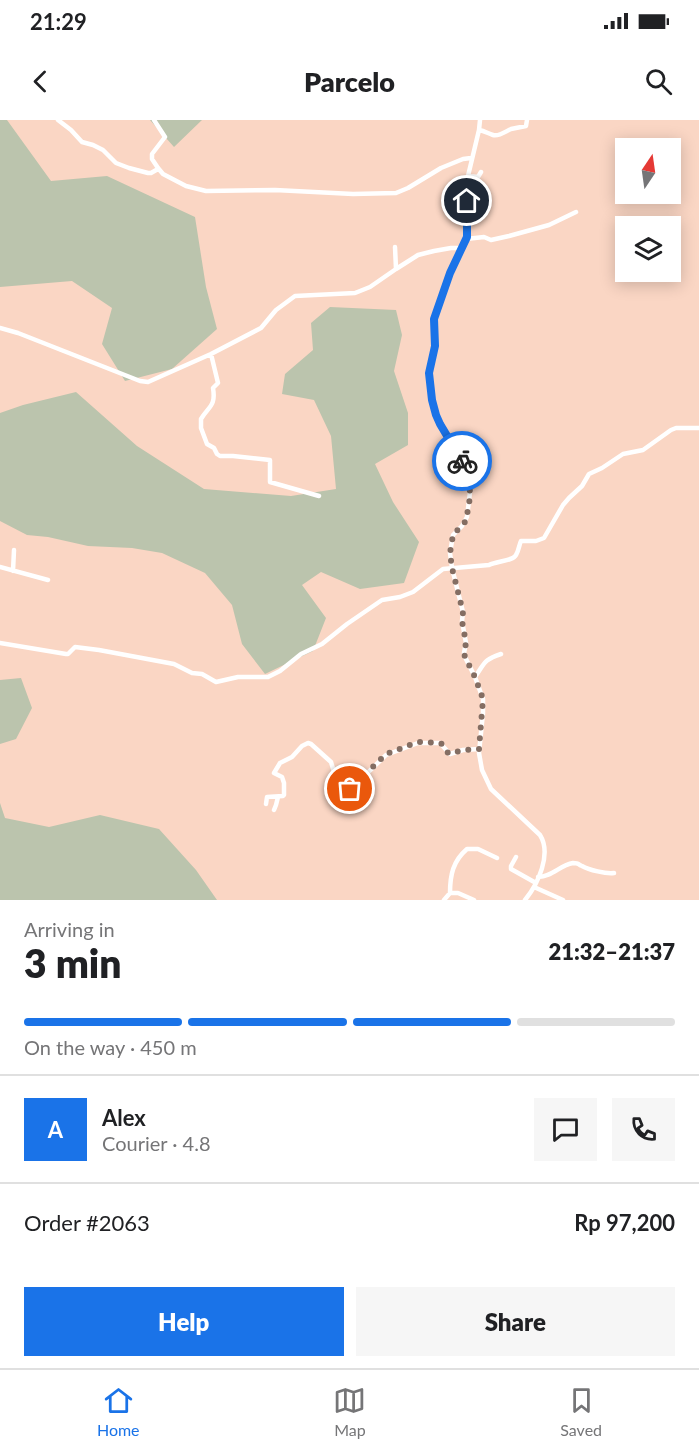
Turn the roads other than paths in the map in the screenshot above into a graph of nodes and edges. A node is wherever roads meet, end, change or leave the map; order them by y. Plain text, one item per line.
1 (58, 120) edge
2 (154, 120) edge
3 (480, 120) edge
4 (527, 120) edge
5 (479, 130) junction
6 (471, 158) junction
7 (158, 169) junction
8 (481, 172) dead end
9 (468, 176) junction
10 (467, 184) junction
11 (480, 188) dead end
12 (576, 212) dead end
13 (466, 239) junction
14 (395, 247) dead end
15 (462, 248) junction
16 (396, 269) junction
17 (0, 328) edge
18 (211, 354) junction
19 (699, 428) edge
20 (319, 496) dead end
21 (14, 550) dead end
22 (0, 567) edge
23 (452, 568) junction
24 (13, 571) junction
25 (48, 580) dead end
26 (0, 643) edge
27 (501, 654) dead end
28 (475, 677) junction
29 (479, 749) junction
30 (278, 797) junction
31 (266, 804) dead end
32 (274, 810) dead end
33 (516, 857) dead end
34 (496, 858) dead end
35 (614, 873) dead end
36 (538, 877) junction
37 (535, 885) junction
38 (450, 893) junction
39 (444, 900) edge
40 (474, 900) edge
41 (525, 900) edge
42 (563, 900) edge

1 - 7 street
2 - 7 street
3 - 5 street
4 - 5 street
5 - 6 street
6 - 7 street
6 - 9 street
8 - 9 street
9 - 10 street
10 - 11 street
10 - 13 street
12 - 13 street
13 - 15 street
14 - 16 street
15 - 16 street
15 - 23 street
16 - 18 street
17 - 18 street
18 - 20 street
19 - 23 street
21 - 24 street
22 - 24 street
23 - 26 street
23 - 28 street
24 - 25 street
27 - 28 street
28 - 29 street
29 - 30 street
29 - 36 street
30 - 31 street
30 - 32 street
33 - 37 street
34 - 38 street
35 - 36 street
36 - 37 street
37 - 41 street
37 - 42 street
38 - 39 street
38 - 40 street

